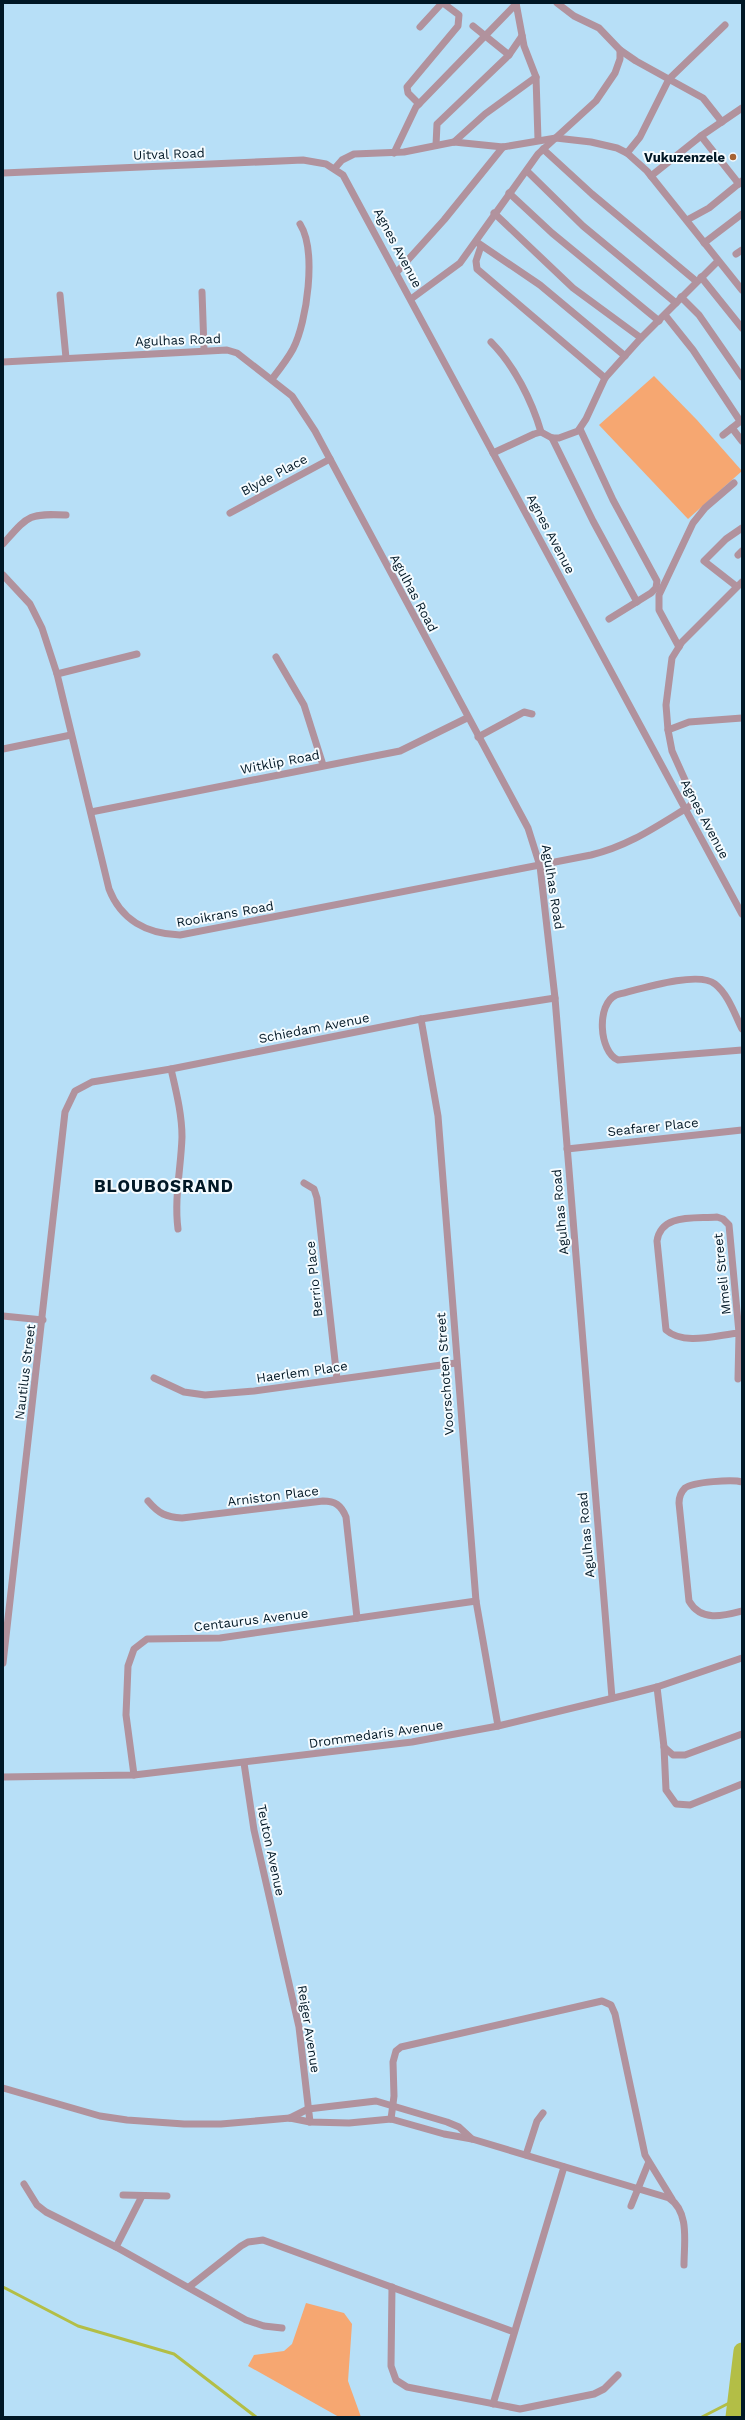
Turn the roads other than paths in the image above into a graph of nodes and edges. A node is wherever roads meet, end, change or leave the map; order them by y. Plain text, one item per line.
1 (443, 3) edge
2 (557, 3) edge
3 (516, 4) edge
4 (725, 25) dead end
5 (473, 26) dead end
6 (420, 27) dead end
7 (486, 35) junction
8 (522, 36) junction
9 (620, 50) junction
10 (509, 54) junction
11 (536, 77) junction
12 (669, 78) junction
13 (419, 104) junction
14 (742, 108) edge
15 (722, 122) junction
16 (701, 136) junction
17 (556, 138) junction
18 (538, 140) junction
19 (454, 142) junction
20 (436, 145) junction
21 (503, 147) junction
22 (544, 149) junction
23 (394, 153) junction
24 (627, 153) junction
25 (335, 168) junction
26 (527, 171) junction
27 (3, 172) edge
28 (651, 176) junction
29 (740, 182) edge
30 (509, 193) junction
31 (494, 213) junction
32 (742, 214) edge
33 (687, 220) junction
34 (300, 224) dead end
35 (704, 243) junction
36 (479, 244) junction
37 (718, 261) junction
38 (397, 272) junction
39 (698, 279) junction
40 (742, 290) edge
41 (202, 292) dead end
42 (60, 295) dead end
43 (411, 299) junction
44 (678, 300) junction
45 (665, 315) junction
46 (659, 321) junction
47 (742, 328) edge
48 (641, 338) junction
49 (491, 342) dead end
50 (204, 350) junction
51 (625, 356) junction
52 (66, 358) junction
53 (3, 362) edge
54 (742, 376) edge
55 (605, 378) junction
56 (272, 379) junction
57 (741, 420) edge
58 (732, 428) junction
59 (580, 429) junction
60 (541, 432) junction
61 (723, 435) dead end
62 (552, 438) junction
63 (742, 442) edge
64 (493, 453) junction
65 (330, 459) junction
66 (734, 483) dead end
67 (230, 513) dead end
68 (66, 515) dead end
69 (742, 528) edge
70 (3, 544) edge
71 (3, 575) edge
72 (739, 584) edge
73 (637, 602) junction
74 (609, 619) dead end
75 (678, 647) junction
76 (137, 654) dead end
77 (276, 657) dead end
78 (57, 674) junction
79 (532, 714) dead end
80 (467, 718) junction
81 (742, 718) edge
82 (668, 730) junction
83 (71, 735) junction
84 (478, 737) junction
85 (3, 749) edge
86 (323, 765) junction
87 (686, 809) junction
88 (91, 812) junction
89 (540, 866) junction
90 (742, 914) edge
91 (555, 998) junction
92 (421, 1019) junction
93 (742, 1029) edge
94 (742, 1050) edge
95 (171, 1069) junction
96 (80, 1087) joint
97 (742, 1130) edge
98 (567, 1149) junction
99 (304, 1183) dead end
100 (178, 1230) dead end
101 (3, 1316) edge
102 (43, 1320) junction
103 (741, 1333) edge
104 (456, 1363) junction
105 (154, 1378) dead end
106 (337, 1379) junction
107 (738, 1379) dead end
108 (742, 1482) edge
109 (148, 1501) dead end
110 (476, 1602) junction
111 (742, 1610) edge
112 (357, 1618) junction
113 (742, 1658) edge
114 (3, 1663) edge
115 (657, 1686) junction
116 (612, 1698) junction
117 (498, 1726) junction
118 (742, 1734) edge
119 (664, 1747) junction
120 (244, 1763) junction
121 (134, 1775) junction
122 (3, 1777) edge
123 (742, 1784) edge
124 (279, 1941) joint
125 (3, 2088) edge
126 (393, 2105) junction
127 (308, 2109) junction
128 (543, 2113) dead end
129 (290, 2118) junction
130 (392, 2119) junction
131 (310, 2122) junction
132 (472, 2139) junction
133 (526, 2155) junction
134 (648, 2164) junction
135 (564, 2167) junction
136 (24, 2184) dead end
137 (637, 2189) junction
138 (123, 2195) dead end
139 (142, 2196) junction
140 (167, 2196) dead end
141 (674, 2201) junction
142 (631, 2206) dead end
143 (116, 2247) junction
144 (684, 2265) dead end
145 (188, 2287) junction
146 (392, 2287) junction
147 (282, 2328) dead end
148 (514, 2332) junction
149 (618, 2375) dead end
150 (493, 2404) junction

1 - 6 street
1 - 13 street
2 - 9 street
3 - 7 street
3 - 8 street
4 - 12 street
5 - 7 street
7 - 10 street
7 - 13 street
8 - 10 street
8 - 11 street
9 - 12 street
9 - 17 street
10 - 20 street
11 - 18 street
11 - 19 street
12 - 15 street
12 - 24 street
13 - 23 street
14 - 15 street
15 - 16 street
16 - 28 street
16 - 29 street
17 - 18 street
17 - 22 street
17 - 24 street
18 - 21 street
19 - 20 street
19 - 21 street
20 - 23 street
21 - 38 street
22 - 26 street
22 - 39 street
23 - 25 street
24 - 28 street
25 - 27 street, Uitval Road
25 - 38 street, Agnes Avenue
26 - 30 street
26 - 44 street
28 - 33 street
29 - 33 street
30 - 31 street
30 - 46 street
31 - 36 street
31 - 48 street
32 - 35 street
33 - 35 street
34 - 56 street
35 - 37 street
36 - 43 street
36 - 51 street
36 - 55 street
37 - 39 street
37 - 40 street
38 - 43 street, Agnes Avenue
39 - 44 street
39 - 47 street
41 - 50 street
42 - 52 street
43 - 64 street, Agnes Avenue
44 - 45 street
44 - 54 street
45 - 46 street
45 - 57 street
46 - 48 street
48 - 51 street
49 - 60 street
50 - 52 street, Agulhas Road
50 - 56 street, Agulhas Road
51 - 55 street
52 - 53 street, Agulhas Road
55 - 59 street
56 - 65 street, Agulhas Road
57 - 58 street
58 - 61 street
58 - 63 street
59 - 62 street
59 - 73 street
60 - 62 street
60 - 64 street
62 - 73 street
64 - 87 street, Agnes Avenue
65 - 67 street, Blyde Place
65 - 80 street, Agulhas Road
66 - 75 street
68 - 70 street
69 - 72 street
71 - 78 street, Rooikrans Road
72 - 75 street
73 - 74 street
75 - 82 street
76 - 78 street
77 - 86 street
78 - 83 street, Rooikrans Road
79 - 84 street
80 - 84 street, Agulhas Road
80 - 86 street, Witklip Road
81 - 82 street
82 - 87 street
83 - 85 street
83 - 88 street, Rooikrans Road
84 - 89 street, Agulhas Road
86 - 88 street, Witklip Road
87 - 89 street, Rooikrans Road
87 - 90 street, Agnes Avenue
88 - 89 street, Rooikrans Road
89 - 91 street, Agulhas Road
91 - 92 street, Schiedam Avenue
91 - 98 street, Agulhas Road
92 - 95 street, Schiedam Avenue
92 - 104 street, Voorschoten Street
93 - 94 street
95 - 96 street, Schiedam Avenue
95 - 100 street
96 - 102 street, Nautilus Street
97 - 98 street, Seafarer Place
98 - 116 street, Agulhas Road
99 - 106 street, Berrio Place
101 - 102 street
102 - 114 street, Nautilus Street
103 - 103 street, Mmeli Street
103 - 107 street, Mmeli Street
104 - 106 street, Haerlem Place
104 - 110 street, Voorschoten Street
105 - 106 street, Haerlem Place
108 - 111 street
109 - 112 street, Arniston Place
110 - 112 street, Centaurus Avenue
110 - 117 street, Voorschoten Street
112 - 121 street, Centaurus Avenue
113 - 115 street, Drommedaris Avenue
115 - 116 street, Drommedaris Avenue
115 - 119 street
116 - 117 street, Drommedaris Avenue
117 - 120 street, Drommedaris Avenue
118 - 119 street
119 - 123 street
120 - 121 street, Drommedaris Avenue
120 - 124 street, Teuton Avenue
121 - 122 street, Drommedaris Avenue
124 - 127 street, Reiger Avenue
125 - 129 street
126 - 127 street
126 - 130 street
126 - 132 street
126 - 134 street
127 - 129 street
127 - 131 street, Reiger Avenue
128 - 133 street
129 - 131 street
130 - 131 street
130 - 132 street
132 - 133 street
133 - 135 street
134 - 137 street
134 - 141 street
135 - 137 street
135 - 148 street
136 - 143 street
137 - 141 street
137 - 142 street
138 - 139 street
139 - 140 street
139 - 143 street
141 - 144 street
143 - 145 street
145 - 146 street
145 - 147 street
146 - 148 street
146 - 150 street
148 - 150 street
149 - 150 street

